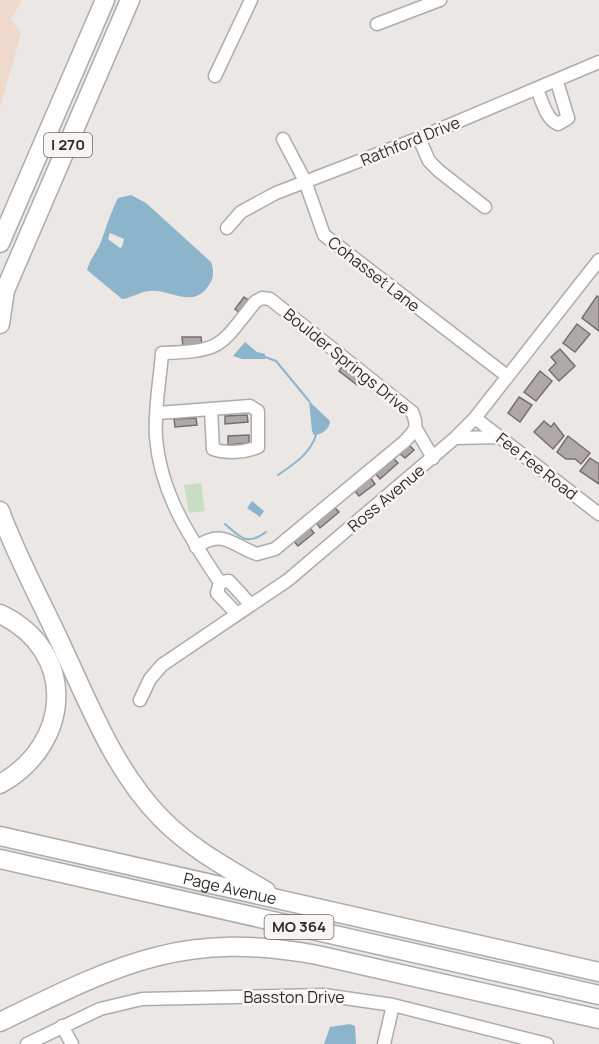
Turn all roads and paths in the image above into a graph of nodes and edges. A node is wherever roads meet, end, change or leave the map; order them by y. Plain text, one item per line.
1 (105, 0) edge
2 (130, 0) edge
3 (251, 0) edge
4 (440, 0) edge
5 (377, 24) dead end
6 (599, 62) edge
7 (215, 76) dead end
8 (557, 82) junction
9 (537, 88) junction
10 (419, 138) junction
11 (283, 139) dead end
12 (305, 181) junction
13 (484, 207) dead end
14 (13, 213) junction
15 (227, 228) dead end
16 (0, 230) edge
17 (0, 243) edge
18 (599, 260) edge
19 (3, 296) edge
20 (0, 324) edge
21 (507, 376) junction
22 (211, 409) junction
23 (158, 413) junction
24 (475, 418) junction
25 (416, 429) junction
26 (500, 437) junction
27 (455, 438) junction
28 (433, 458) junction
29 (0, 511) edge
30 (599, 514) edge
31 (196, 547) junction
32 (220, 582) junction
33 (251, 605) junction
34 (0, 614) edge
35 (237, 614) junction
36 (140, 700) dead end
37 (0, 784) edge
38 (0, 836) edge
39 (0, 859) edge
40 (280, 900) junction
41 (599, 972) edge
42 (599, 995) edge
43 (393, 1005) junction
44 (27, 1009) junction
45 (599, 1019) edge
46 (0, 1022) edge
47 (62, 1026) junction
48 (0, 1027) edge
49 (27, 1044) edge
50 (72, 1044) edge
51 (384, 1044) edge
52 (547, 1044) edge

1 - 14 highway, I 270
2 - 19 highway, I 270
3 - 7 street
4 - 5 street
6 - 8 street, Rathford Drive
8 - 9 street, Rathford Drive
8 - 9 street
9 - 10 street, Rathford Drive
10 - 12 street, Rathford Drive
10 - 13 street
11 - 12 street, Cohasset Lane
12 - 15 street, Rathford Drive
12 - 21 street, Cohasset Lane
14 - 16 highway
14 - 17 highway, I 270
18 - 21 street, Ross Avenue
19 - 20 highway
21 - 24 street, Ross Avenue
22 - 22 street
22 - 23 street
23 - 25 street, Boulder Springs Drive
23 - 31 street
24 - 26 street, Fee Fee Road
24 - 27 street, Ross Avenue
25 - 28 street
25 - 31 street, Boulder Springs Drive
26 - 27 street
26 - 30 street, Fee Fee Road
27 - 28 street, Ross Avenue
28 - 33 street, Ross Avenue
29 - 40 highway
31 - 32 street
32 - 33 street
32 - 35 street
33 - 35 street, Ross Avenue
34 - 37 highway
35 - 36 street, Ross Avenue
38 - 40 highway, Page Avenue / MO 364
39 - 42 highway, Page Avenue / MO 364
40 - 41 highway, Page Avenue / MO 364
43 - 47 street, Basston Drive
43 - 51 street
43 - 52 street, Basston Drive
44 - 45 highway
44 - 46 highway
44 - 48 highway
47 - 49 street, Basston Drive
47 - 50 street

